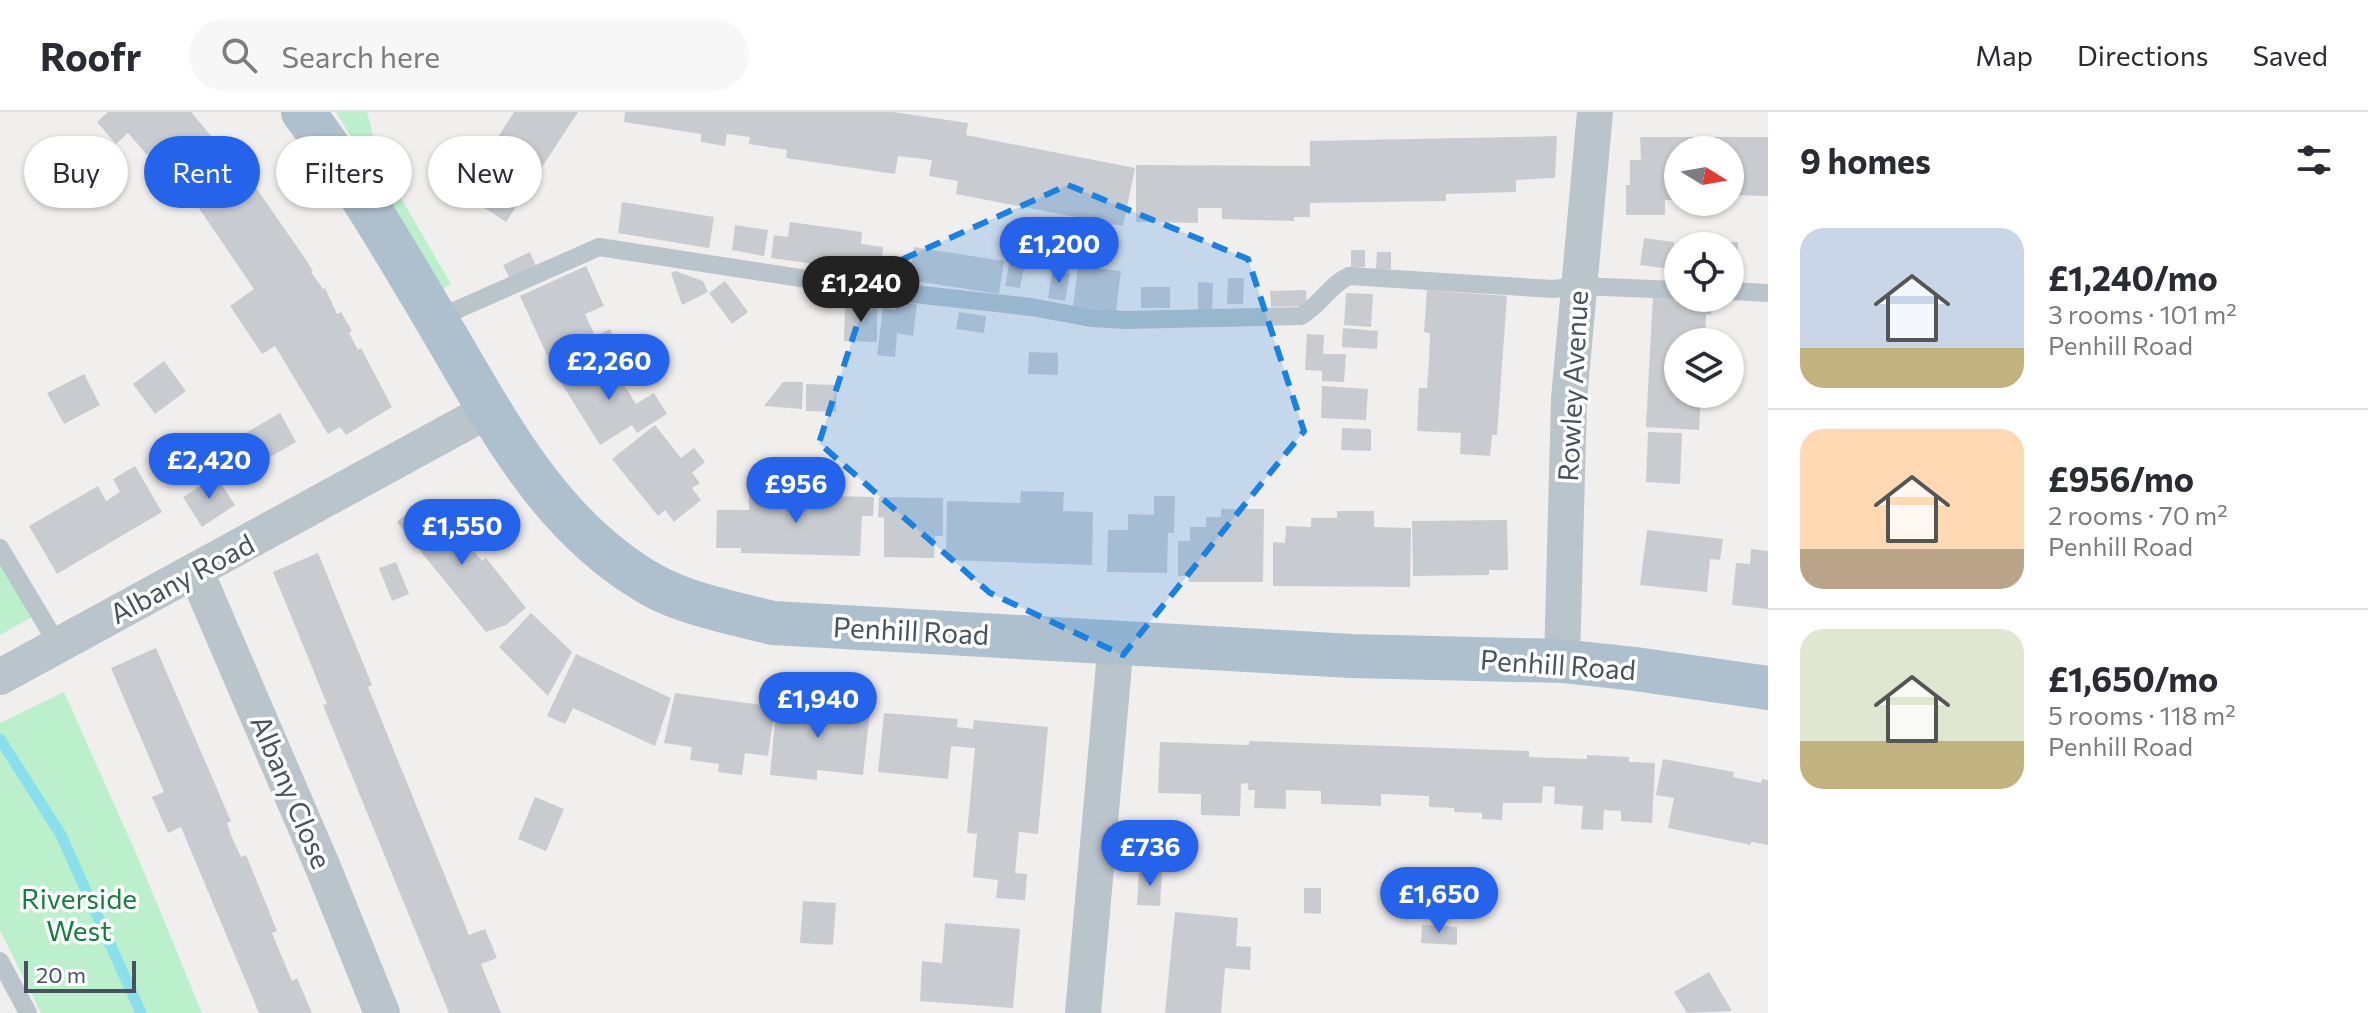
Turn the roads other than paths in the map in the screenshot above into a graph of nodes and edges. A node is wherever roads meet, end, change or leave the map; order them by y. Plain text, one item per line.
1 (303, 112) edge
2 (1595, 112) edge
3 (1578, 286) junction
4 (1664, 289) edge
5 (1744, 292) edge
6 (1768, 293) edge
7 (436, 319) junction
8 (489, 410) junction
9 (0, 548) edge
10 (196, 572) junction
11 (1116, 642) junction
12 (58, 645) junction
13 (1562, 661) junction
14 (0, 677) edge
15 (1768, 688) edge
16 (0, 961) edge
17 (28, 1013) edge
18 (382, 1013) edge
19 (1083, 1013) edge

1 - 7 main road, Penhill Road
2 - 3 street, Rowley Avenue
3 - 4 lane
3 - 7 lane
3 - 13 street, Rowley Avenue
5 - 6 lane
7 - 8 main road, Penhill Road
8 - 10 street, Albany Road
8 - 11 main road, Penhill Road
9 - 12 lane
10 - 12 street, Albany Road
10 - 18 street, Albany Close
11 - 13 main road, Penhill Road
11 - 19 street
12 - 14 street, Albany Road
13 - 15 main road, Penhill Road
16 - 17 lane

